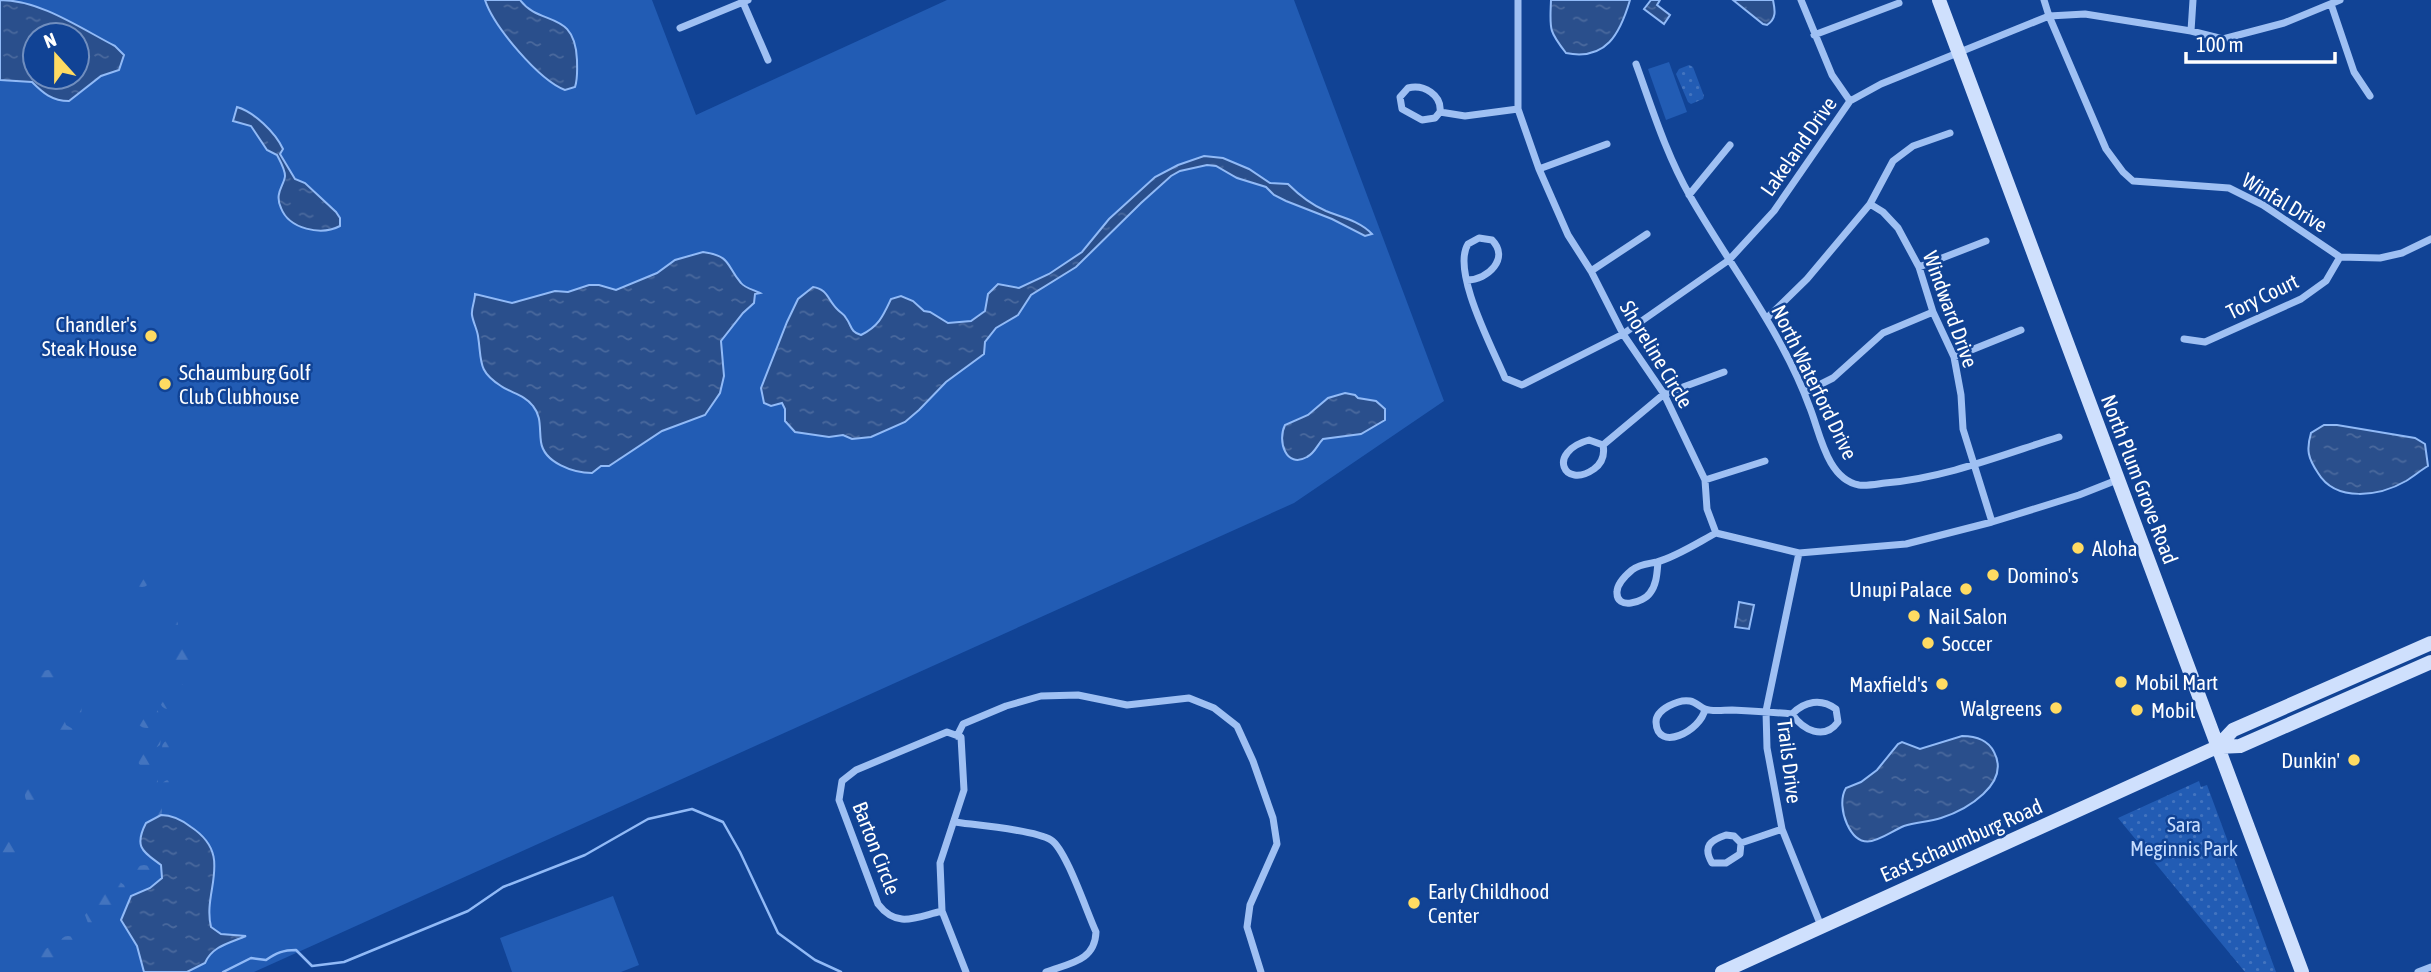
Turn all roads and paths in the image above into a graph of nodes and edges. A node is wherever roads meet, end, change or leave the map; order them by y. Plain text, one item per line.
1 (1518, 0) edge
2 (1801, 0) edge
3 (1939, 0) edge
4 (2044, 0) edge
5 (2193, 0) edge
6 (2340, 0) edge
7 (745, 1) edge
8 (1899, 3) dead end
9 (2331, 4) junction
10 (2049, 16) junction
11 (680, 28) dead end
12 (2190, 31) junction
13 (1814, 34) junction
14 (1959, 53) junction
15 (768, 60) dead end
16 (1636, 64) dead end
17 (2370, 96) dead end
18 (1850, 101) junction
19 (1518, 109) junction
20 (1440, 112) junction
21 (1950, 133) dead end
22 (1607, 144) dead end
23 (1730, 145) dead end
24 (1539, 169) junction
25 (1689, 195) junction
26 (1870, 204) junction
27 (1647, 234) dead end
28 (2431, 239) edge
29 (1986, 241) dead end
30 (2340, 257) junction
31 (1730, 260) junction
32 (1919, 267) junction
33 (1591, 271) junction
34 (1467, 281) junction
35 (1933, 312) junction
36 (1767, 318) junction
37 (2021, 330) dead end
38 (1623, 334) junction
39 (2185, 339) dead end
40 (1954, 357) junction
41 (1724, 372) dead end
42 (1805, 392) junction
43 (1664, 394) junction
44 (2059, 437) dead end
45 (1603, 445) junction
46 (1765, 461) dead end
47 (1973, 465) junction
48 (1705, 480) junction
49 (2117, 480) junction
50 (1992, 522) junction
51 (1716, 533) junction
52 (1799, 553) junction
53 (1658, 562) junction
54 (2431, 643) edge
55 (2431, 662) edge
56 (1705, 709) junction
57 (1766, 711) junction
58 (1793, 714) junction
59 (959, 737) junction
60 (2217, 747) junction
61 (954, 822) junction
62 (1782, 829) junction
63 (1741, 843) junction
64 (942, 911) junction
65 (1822, 926) junction
66 (2431, 967) edge
67 (966, 972) edge
68 (1046, 972) edge
69 (1261, 972) edge
70 (1721, 972) edge
71 (2302, 972) edge
72 (2418, 972) edge

1 - 19 street, Shoreline Circle
2 - 13 street
3 - 14 street, North Plum Grove Road
4 - 10 street, Winfal Drive
5 - 12 street
6 - 9 street, Lakeland Drive
7 - 11 street
7 - 15 street
8 - 13 street
9 - 12 street, Lakeland Drive
9 - 17 street
10 - 12 street, Lakeland Drive
10 - 14 street, Lakeland Drive
10 - 30 street, Winfal Drive
13 - 18 street
14 - 18 street, Lakeland Drive
14 - 49 street, North Plum Grove Road
16 - 25 street, North Waterford Drive
18 - 31 street, Lakeland Drive
19 - 20 street
19 - 24 street, Shoreline Circle
20 - 20 street
21 - 26 street
22 - 24 street
23 - 25 street
24 - 33 street, Shoreline Circle
25 - 31 street, North Waterford Drive
26 - 32 street, Windward Drive
26 - 36 street
27 - 33 street
28 - 30 street, Winfal Drive
29 - 32 street
30 - 39 street, Tory Court
31 - 36 street, North Waterford Drive
31 - 38 street, Lakeland Drive
32 - 35 street, Windward Drive
33 - 38 street, Shoreline Circle
34 - 34 street
34 - 38 street, Lakeland Drive
35 - 40 street, Windward Drive
35 - 42 street
36 - 42 street, North Waterford Drive
37 - 40 street
38 - 43 street, Shoreline Circle
40 - 47 street, Windward Drive
41 - 43 street
42 - 47 street, North Waterford Drive
43 - 45 street
43 - 48 street, Shoreline Circle
44 - 47 street, North Waterford Drive
45 - 45 street
46 - 48 street
47 - 50 street, Windward Drive
48 - 51 street, Shoreline Circle
49 - 50 street
49 - 60 street, North Plum Grove Road
50 - 52 street
51 - 52 street
51 - 53 street
52 - 57 street, Trails Drive
53 - 53 street
54 - 60 street, East Schaumburg Road
55 - 60 street, East Schaumburg Road
56 - 56 street
56 - 57 street
57 - 58 street
57 - 62 street, Trails Drive
58 - 58 street
59 - 61 street
59 - 64 street, Barton Circle
59 - 69 street
60 - 65 street, East Schaumburg Road
60 - 71 street, North Plum Grove Road
61 - 64 street
61 - 68 street
62 - 63 street
62 - 65 street, Trails Drive
63 - 63 street
64 - 67 street
65 - 70 street, East Schaumburg Road
66 - 72 street

